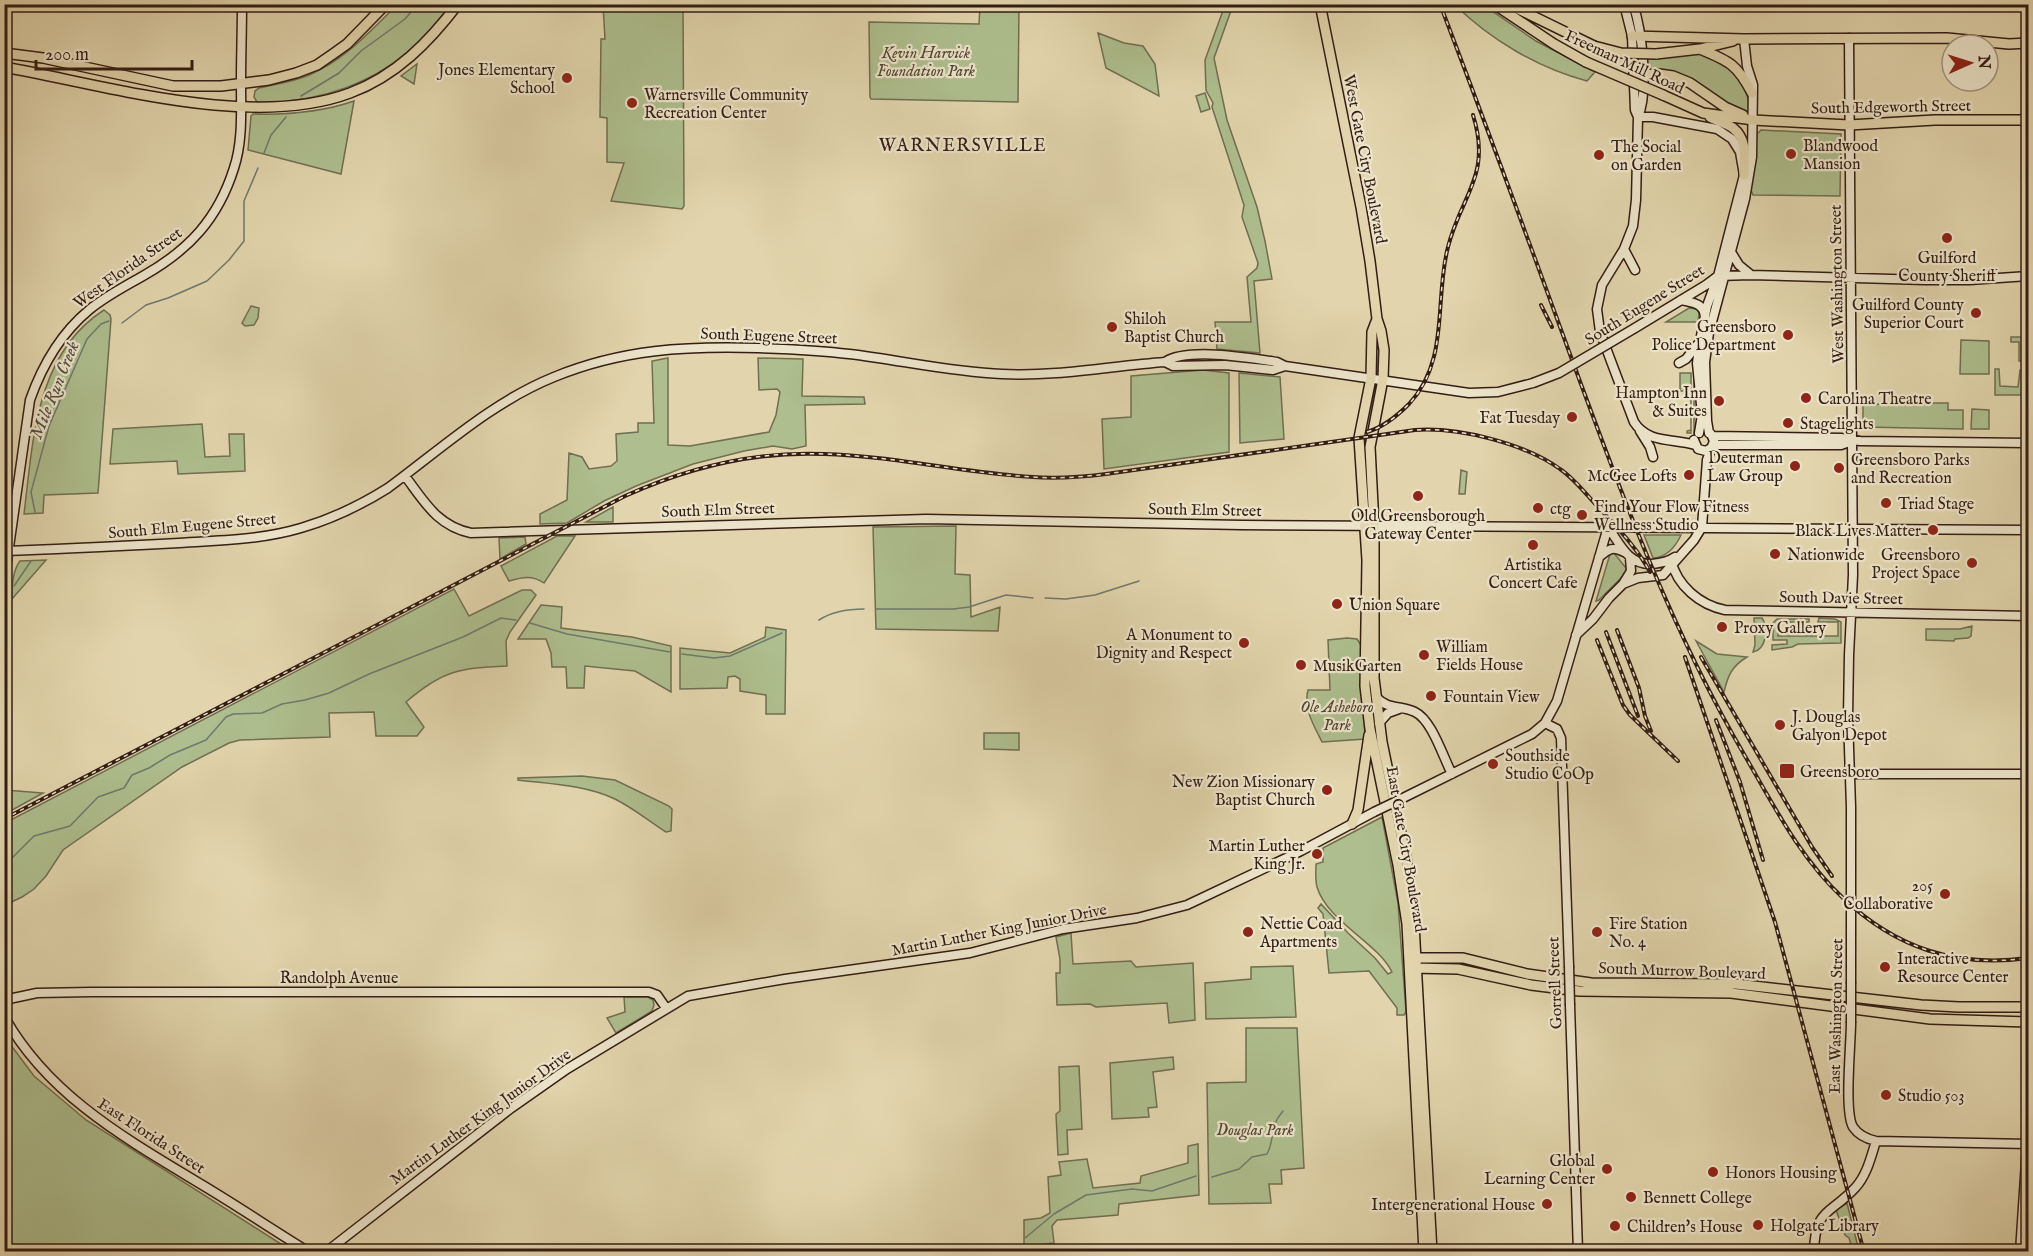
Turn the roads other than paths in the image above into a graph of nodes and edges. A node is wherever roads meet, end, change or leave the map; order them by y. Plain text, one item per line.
1 (242, 4) edge
2 (386, 4) edge
3 (458, 4) edge
4 (1320, 4) edge
5 (1494, 4) edge
6 (1508, 4) edge
7 (1624, 4) edge
8 (1633, 4) edge
9 (1636, 36) junction
10 (1849, 38) junction
11 (1744, 39) junction
12 (2028, 43) edge
13 (1700, 49) junction
14 (4, 53) edge
15 (4, 67) edge
16 (1639, 75) junction
17 (241, 82) junction
18 (1752, 93) junction
19 (241, 106) junction
20 (1703, 113) junction
21 (1638, 117) junction
22 (1753, 120) junction
23 (2028, 120) edge
24 (1849, 125) junction
25 (1744, 174) junction
26 (1624, 249) junction
27 (1731, 252) junction
28 (1635, 270) dead end
29 (1750, 275) junction
30 (1722, 276) junction
31 (2028, 276) edge
32 (1850, 278) junction
33 (1681, 300) junction
34 (1705, 318) junction
35 (1377, 319) junction
36 (1700, 341) junction
37 (1679, 363) dead end
38 (1371, 378) junction
39 (1383, 379) junction
40 (1638, 428) junction
41 (1697, 434) junction
42 (1657, 438) junction
43 (1711, 441) junction
44 (1852, 441) junction
45 (2028, 442) edge
46 (1697, 447) junction
47 (1653, 457) dead end
48 (405, 476) junction
49 (1370, 525) junction
50 (1608, 527) junction
51 (1700, 527) junction
52 (1853, 529) junction
53 (2028, 530) edge
54 (7, 551) edge
55 (1627, 555) junction
56 (1599, 557) junction
57 (1672, 563) junction
58 (4, 582) edge
59 (1623, 584) junction
60 (1588, 594) junction
61 (1609, 598) junction
62 (1852, 613) junction
63 (2028, 616) edge
64 (1574, 636) junction
65 (1376, 697) junction
66 (1399, 709) junction
67 (1379, 723) junction
68 (1545, 723) junction
69 (1370, 729) junction
70 (1452, 774) junction
71 (1849, 774) junction
72 (2028, 774) edge
73 (1352, 824) junction
74 (1414, 963) junction
75 (4, 999) edge
76 (2028, 1007) edge
77 (666, 1008) junction
78 (4, 1016) edge
79 (2028, 1022) edge
80 (2028, 1131) edge
81 (1876, 1141) junction
82 (2028, 1144) edge
83 (2026, 1202) edge
84 (2020, 1248) edge
85 (309, 1251) edge
86 (326, 1251) edge
87 (1424, 1251) edge
88 (1432, 1251) edge
89 (1578, 1251) edge
90 (1814, 1251) edge
91 (2027, 1251) edge

1 - 17 main road, West Florida Street
2 - 17 main road
3 - 19 main road
4 - 35 main road, West Gate City Boulevard
5 - 20 main road, Freeman Mill Road, bridge
6 - 13 main road, Freeman Mill Road, bridge
7 - 9 main road
8 - 9 main road
9 - 11 main road
9 - 16 main road
10 - 11 main road
10 - 12 main road
10 - 24 main road, West Washington Street
11 - 13 main road, Freeman Mill Road
11 - 18 main road
13 - 18 main road
14 - 17 main road
15 - 19 main road
16 - 21 main road
16 - 22 main road
17 - 19 main road, West Florida Street
18 - 22 main road
19 - 54 main road, West Florida Street
20 - 22 main road, Freeman Mill Road
20 - 25 main road
21 - 25 main road
21 - 26 main road
22 - 24 main road, South Edgeworth Street
22 - 27 main road
23 - 24 main road, South Edgeworth Street
24 - 32 main road, West Washington Street
25 - 30 main road
26 - 28 main road
26 - 40 main road
27 - 29 main road
27 - 30 main road
29 - 30 main road, South Eugene Street
29 - 32 main road, South Eugene Street
30 - 33 main road, South Eugene Street
30 - 34 main road
30 - 43 main road
31 - 32 main road, South Eugene Street
32 - 44 main road, West Washington Street
33 - 34 main road
33 - 39 main road, South Eugene Street, bridge
34 - 36 main road
35 - 38 main road, West Gate City Boulevard
35 - 39 main road, West Gate City Boulevard
36 - 37 main road
36 - 41 main road
38 - 39 main road, South Eugene Street
38 - 48 main road, South Eugene Street
38 - 49 main road, West Gate City Boulevard
39 - 49 main road, West Gate City Boulevard
40 - 42 main road
40 - 47 main road
41 - 42 main road
41 - 43 main road
41 - 46 main road
42 - 46 main road
43 - 44 main road
43 - 46 main road
43 - 51 main road
44 - 45 main road
44 - 52 main road, West Washington Street
46 - 51 main road
48 - 49 main road, South Elm Street
48 - 54 main road, South Elm Eugene Street
49 - 50 main road, South Elm Street
49 - 65 main road, East Gate City Boulevard
49 - 69 main road, East Gate City Boulevard
50 - 51 main road, South Elm Street
50 - 55 main road
50 - 56 main road, Martin Luther King Junior Drive
51 - 52 main road, South Elm Street
51 - 57 main road
52 - 53 main road, South Elm Street
52 - 62 main road, East Washington Street
54 - 58 main road
55 - 56 main road
55 - 57 main road
55 - 59 main road
56 - 60 main road, Martin Luther King Junior Drive
57 - 59 main road
57 - 62 main road, South Davie Street
59 - 61 main road
60 - 61 main road
60 - 64 main road, Martin Luther King Junior Drive
61 - 64 main road
62 - 63 main road, South Davie Street
62 - 71 main road, East Washington Street
64 - 68 main road, Martin Luther King Junior Drive
65 - 66 main road
65 - 67 main road, East Gate City Boulevard
66 - 67 main road
66 - 70 main road
67 - 74 main road, East Gate City Boulevard
68 - 70 main road, Martin Luther King Junior Drive
68 - 89 main road, Gorrell Street, bridge
69 - 73 main road
69 - 74 main road, East Gate City Boulevard
70 - 73 main road, Martin Luther King Junior Drive, bridge
71 - 72 main road
71 - 81 main road, East Washington Street, bridge
73 - 77 main road, Martin Luther King Junior Drive
74 - 76 main road, South Murrow Boulevard
74 - 79 main road, South Murrow Boulevard
74 - 87 main road, East Gate City Boulevard
74 - 88 main road, East Gate City Boulevard
75 - 77 main road, Randolph Avenue
77 - 86 main road, Martin Luther King Junior Drive
78 - 85 main road, East Florida Street
80 - 82 main road
81 - 82 main road
81 - 90 main road
82 - 83 main road
83 - 84 main road
84 - 91 main road

